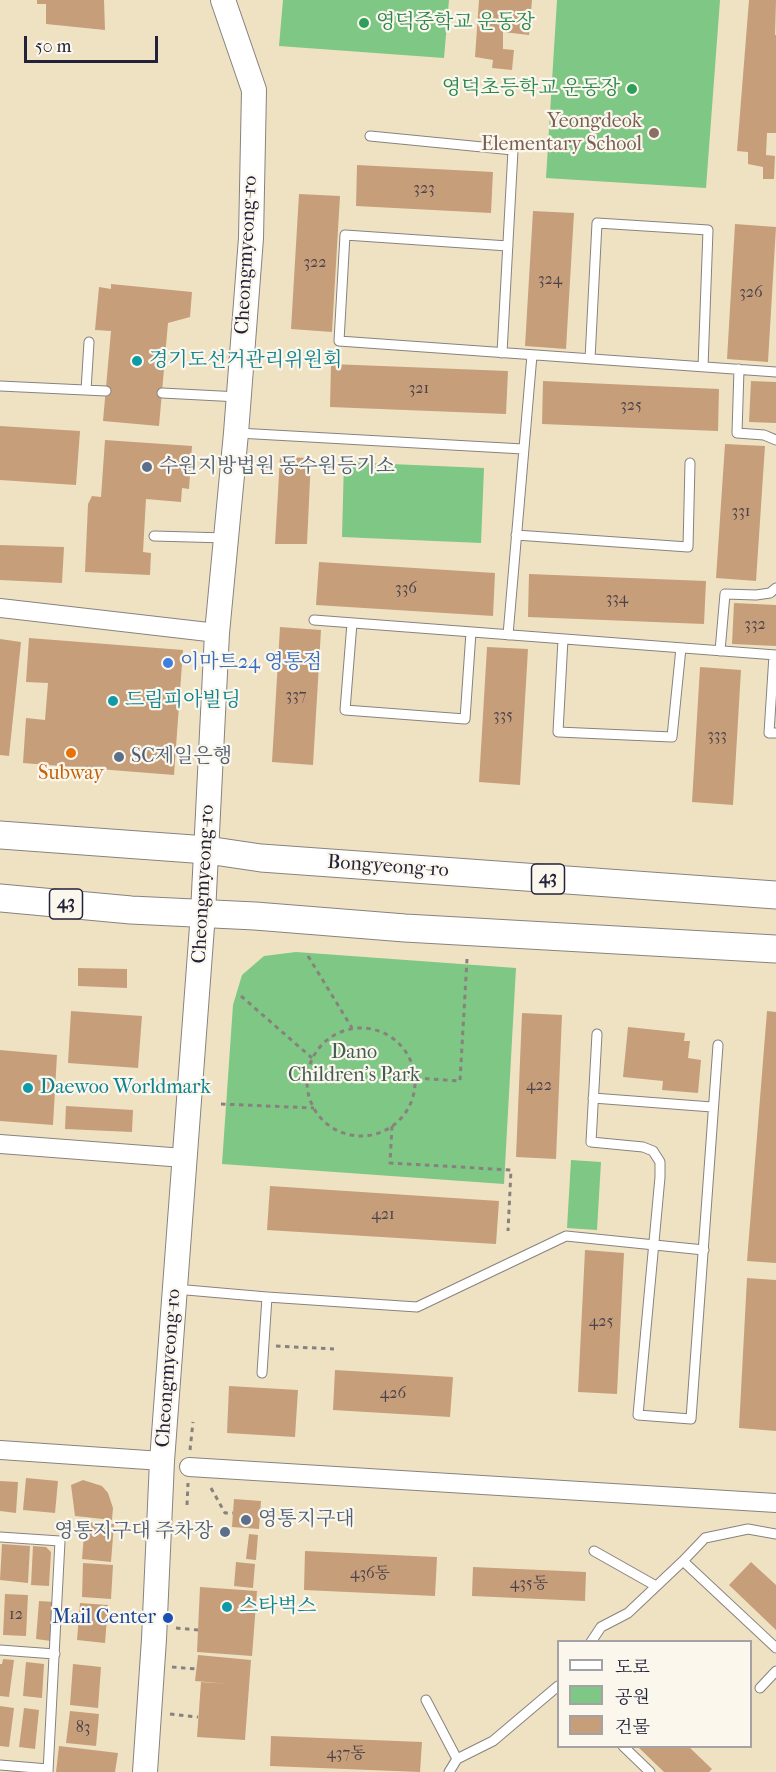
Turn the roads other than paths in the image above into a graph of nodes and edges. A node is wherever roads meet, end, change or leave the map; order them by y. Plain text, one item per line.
1 (223, 0) edge
2 (370, 136) dead end
3 (508, 246) junction
4 (88, 342) dead end
5 (502, 352) junction
6 (532, 354) junction
7 (590, 359) junction
8 (703, 367) junction
9 (740, 369) junction
10 (776, 372) edge
11 (0, 386) edge
12 (86, 390) junction
13 (106, 391) dead end
14 (162, 393) dead end
15 (239, 397) junction
16 (236, 433) junction
17 (776, 440) edge
18 (523, 449) junction
19 (690, 463) dead end
20 (516, 535) junction
21 (154, 536) dead end
22 (226, 538) junction
23 (776, 588) edge
24 (0, 608) edge
25 (314, 620) dead end
26 (352, 623) junction
27 (471, 632) junction
28 (216, 633) junction
29 (508, 635) junction
30 (563, 639) junction
31 (681, 648) junction
32 (720, 651) junction
33 (775, 655) edge
34 (776, 733) edge
35 (0, 835) edge
36 (207, 850) junction
37 (776, 895) edge
38 (0, 898) edge
39 (203, 913) junction
40 (776, 949) edge
41 (597, 1034) dead end
42 (718, 1045) dead end
43 (593, 1098) junction
44 (712, 1107) junction
45 (0, 1144) edge
46 (184, 1158) junction
47 (654, 1245) junction
48 (704, 1250) junction
49 (175, 1289) junction
50 (267, 1297) junction
51 (262, 1372) dead end
52 (0, 1450) edge
53 (162, 1461) junction
54 (189, 1467) dead end
55 (776, 1503) edge
56 (776, 1534) edge
57 (0, 1537) edge
58 (594, 1551) dead end
59 (683, 1561) junction
60 (656, 1586) junction
61 (592, 1640) edge
62 (776, 1648) edge
63 (0, 1650) edge
64 (55, 1654) junction
65 (776, 1671) edge
66 (557, 1687) edge
67 (760, 1688) dead end
68 (426, 1700) dead end
69 (625, 1748) edge
70 (457, 1759) junction
71 (0, 1765) edge
72 (48, 1770) edge
73 (145, 1772) edge
74 (449, 1772) edge
75 (650, 1772) edge

1 - 15 street, Cheongmyeong-ro
2 - 3 lane
3 - 5 lane
3 - 5 lane
4 - 12 lane
5 - 6 lane
6 - 7 lane
6 - 18 lane
7 - 8 lane
7 - 8 lane
8 - 9 lane
9 - 10 lane
9 - 17 lane
11 - 12 lane
12 - 13 lane
14 - 15 lane
15 - 16 street, Cheongmyeong-ro
16 - 18 lane
16 - 22 street, Cheongmyeong-ro
18 - 20 lane
19 - 20 lane
20 - 29 lane
21 - 22 lane
22 - 28 street, Cheongmyeong-ro
23 - 32 lane
24 - 28 street
25 - 26 lane
26 - 27 lane
26 - 27 lane
27 - 29 lane
28 - 36 street, Cheongmyeong-ro
29 - 30 lane
30 - 31 lane
30 - 31 lane
31 - 32 lane
32 - 33 lane
33 - 34 lane
35 - 36 main road, Bongyeong-ro / 43
36 - 37 main road, Bongyeong-ro / 43
36 - 39 street, Cheongmyeong-ro
38 - 39 main road, 43
39 - 40 main road, 43
39 - 46 street, Cheongmyeong-ro
41 - 43 lane
42 - 44 lane
43 - 44 lane
43 - 47 lane
44 - 48 lane
45 - 46 street
46 - 49 street, Cheongmyeong-ro
47 - 48 lane
47 - 48 lane
47 - 50 lane
49 - 50 lane
49 - 53 street, Cheongmyeong-ro
50 - 51 lane
52 - 53 street
53 - 73 street, Cheongmyeong-ro
54 - 55 street
56 - 59 lane
57 - 64 lane
58 - 60 lane
59 - 60 lane
59 - 62 lane
60 - 61 lane
63 - 64 lane
64 - 72 lane
65 - 67 lane
66 - 70 lane
68 - 70 lane
69 - 75 lane
70 - 74 lane
71 - 72 lane

